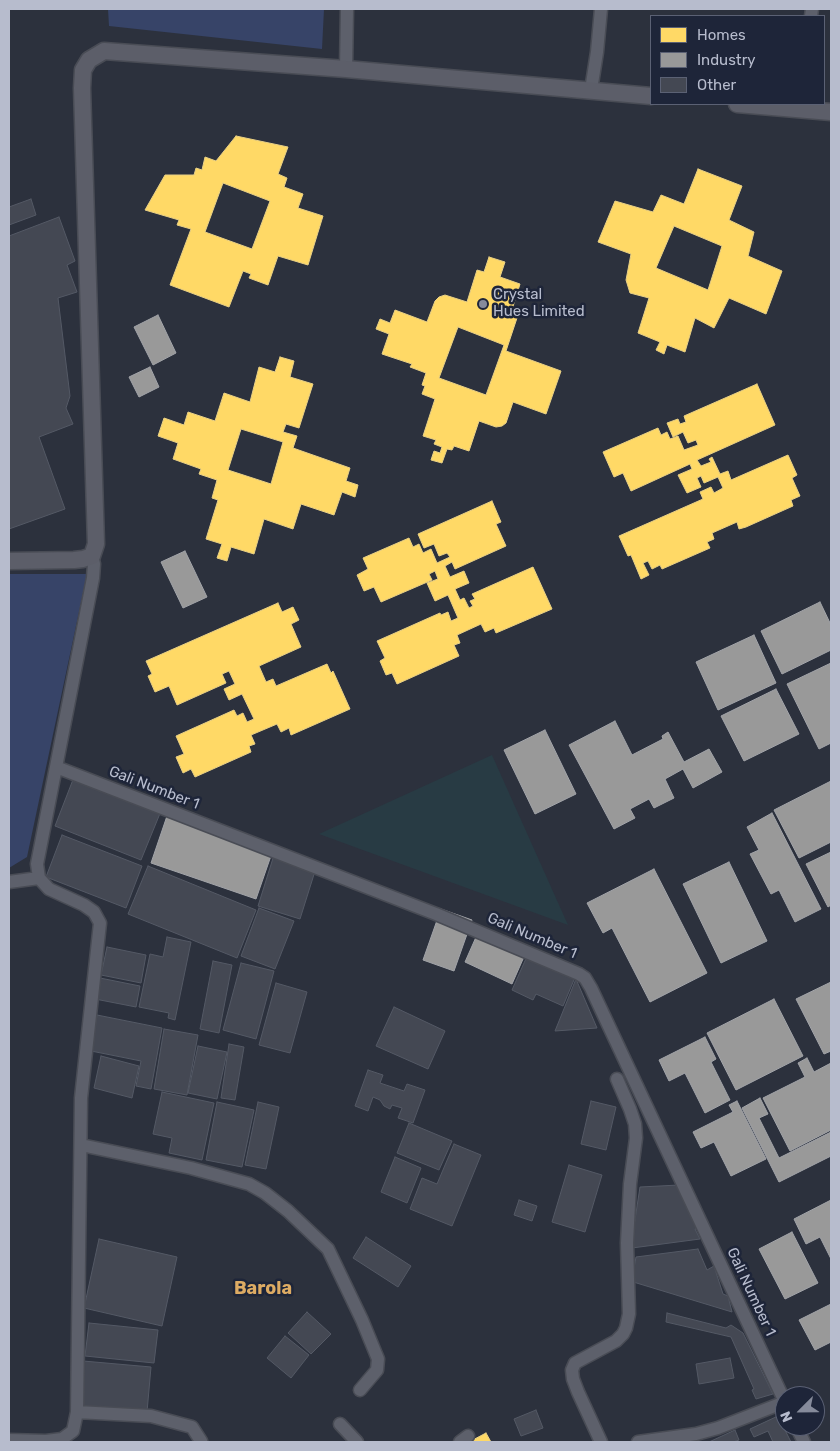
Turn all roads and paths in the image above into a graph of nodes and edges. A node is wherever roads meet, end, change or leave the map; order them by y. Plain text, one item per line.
1 (347, 9) edge
2 (601, 9) edge
3 (346, 69) junction
4 (591, 90) junction
5 (650, 96) edge
6 (758, 105) edge
7 (799, 107) edge
8 (831, 112) edge
9 (92, 556) junction
10 (9, 561) edge
11 (56, 767) junction
12 (39, 878) junction
13 (9, 882) edge
14 (617, 1079) dead end
15 (81, 1145) junction
16 (778, 1386) edge
17 (360, 1390) dead end
18 (775, 1406) edge
19 (76, 1412) junction
20 (340, 1424) dead end
21 (9, 1440) edge
22 (200, 1442) edge
23 (357, 1442) edge
24 (601, 1442) edge
25 (638, 1442) edge

1 - 3 street
2 - 4 street
3 - 4 street
3 - 9 street
4 - 5 street
6 - 7 street
7 - 8 street
9 - 10 street
9 - 11 street
11 - 12 street
11 - 16 street, Gali Number 1
12 - 13 street
12 - 15 street
14 - 24 street
15 - 17 street
15 - 19 street
18 - 25 street
19 - 21 street
19 - 22 street
20 - 23 street

